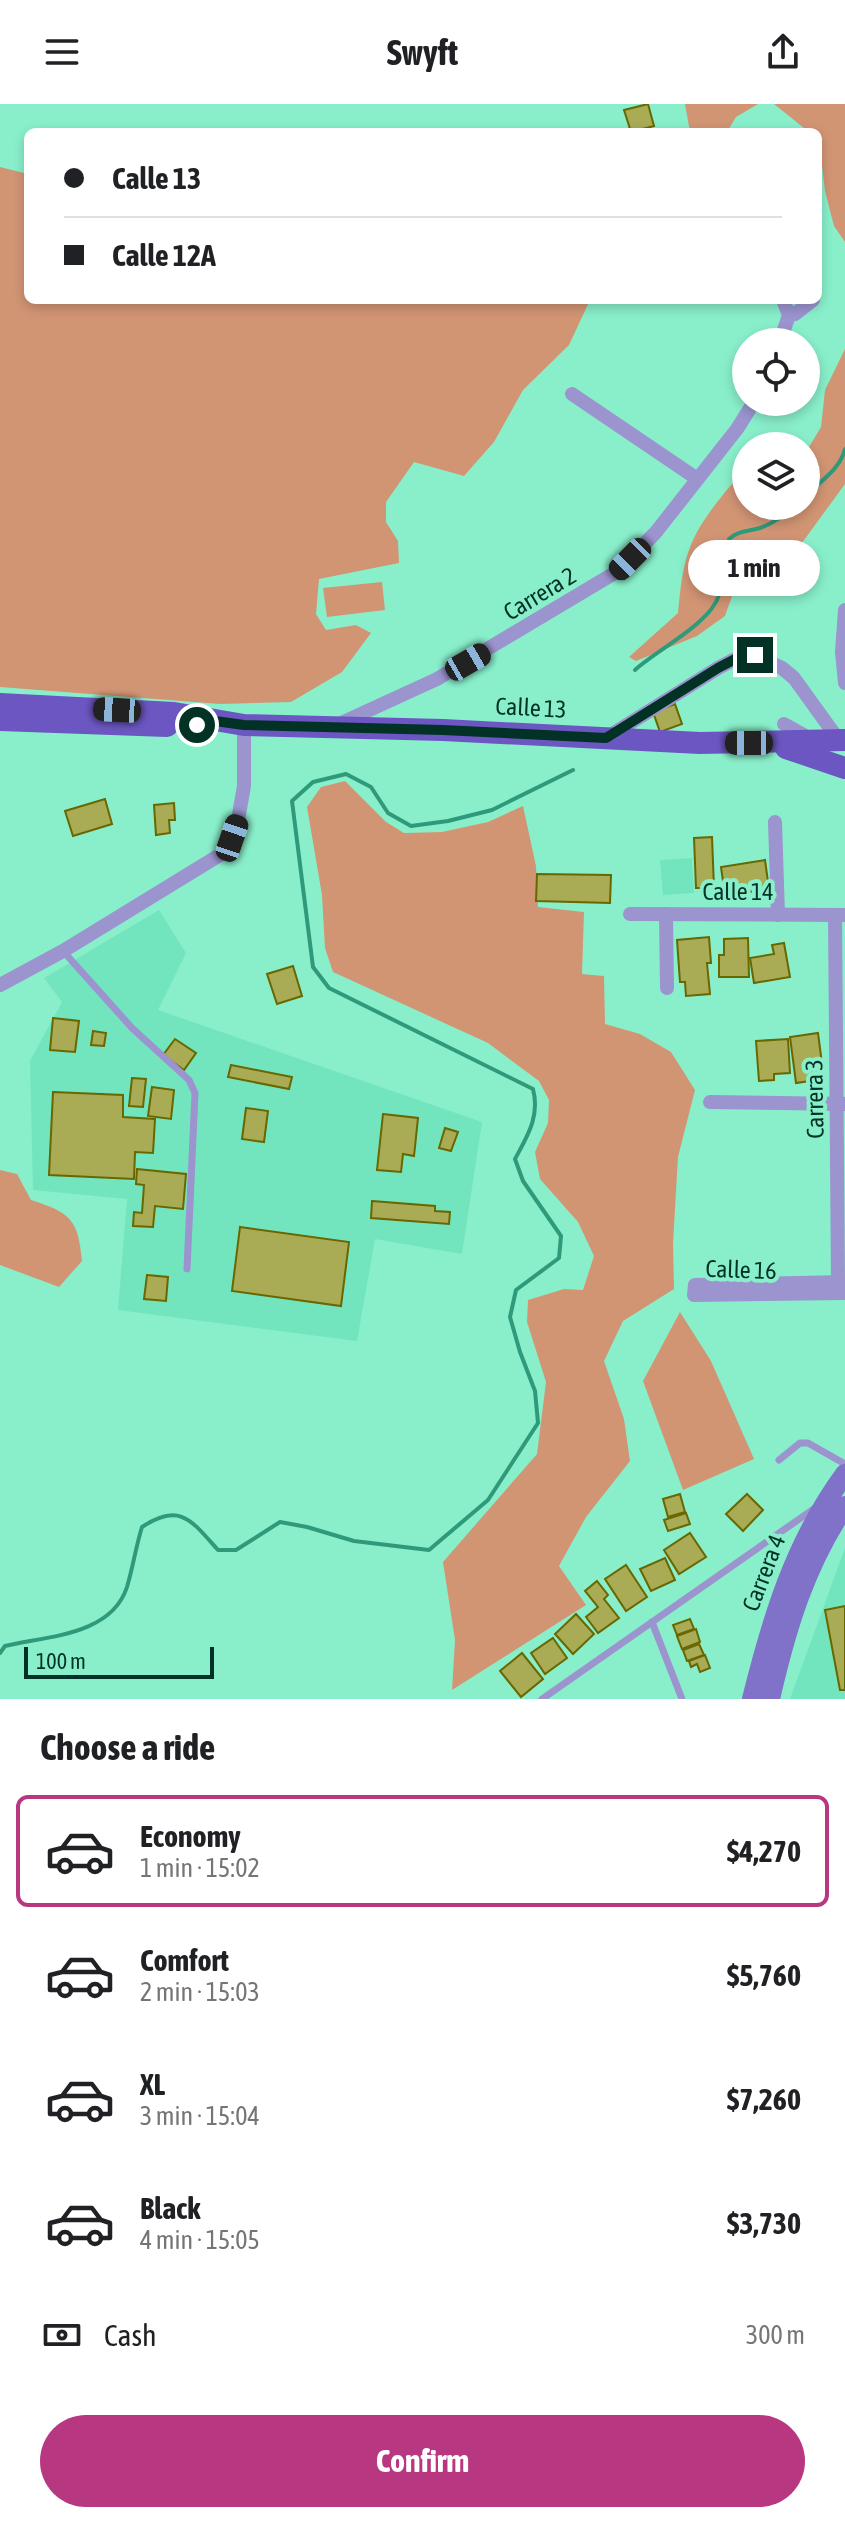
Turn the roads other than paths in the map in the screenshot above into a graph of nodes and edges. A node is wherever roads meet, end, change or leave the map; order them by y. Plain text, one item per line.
1 (785, 304) edge
2 (808, 304) edge
3 (789, 315) junction
4 (785, 328) edge
5 (572, 394) dead end
6 (745, 416) edge
7 (696, 478) junction
8 (845, 610) edge
9 (845, 683) edge
10 (0, 704) edge
11 (0, 720) edge
12 (215, 721) junction
13 (244, 725) junction
14 (332, 727) junction
15 (779, 734) junction
16 (606, 738) junction
17 (842, 739) edge
18 (845, 768) edge
19 (775, 822) dead end
20 (630, 914) dead end
21 (666, 914) junction
22 (778, 915) junction
23 (840, 915) edge
24 (63, 951) junction
25 (0, 985) edge
26 (667, 988) dead end
27 (710, 1102) dead end
28 (841, 1104) edge
29 (187, 1269) dead end
30 (843, 1286) edge
31 (779, 1460) dead end
32 (845, 1464) edge
33 (845, 1474) edge
34 (838, 1505) edge
35 (652, 1622) junction
36 (542, 1699) edge
37 (682, 1699) edge
38 (752, 1699) edge
39 (770, 1699) edge

1 - 3 street
2 - 3 street
3 - 4 street
5 - 7 street
6 - 7 street, Carrera 2
7 - 14 street, Carrera 2
8 - 9 street
10 - 12 main road
11 - 12 main road
12 - 13 main road, Calle 13
13 - 14 main road, Calle 13
13 - 24 street
14 - 16 main road, Calle 13
15 - 16 main road, Calle 13
15 - 17 main road, Calle 13
15 - 18 main road
16 - 17 street
19 - 22 street
20 - 21 street, Calle 14
21 - 22 street, Calle 14
21 - 26 street
22 - 23 street, Calle 14
23 - 28 street, Carrera 3
24 - 25 street
24 - 29 lane
27 - 28 street
28 - 30 street, Carrera 3
30 - 30 street, Calle 16
31 - 32 lane
33 - 34 main road, Carrera 4
34 - 35 lane
34 - 38 main road, Carrera 4
34 - 39 main road, Carrera 4
35 - 36 lane
35 - 37 lane

